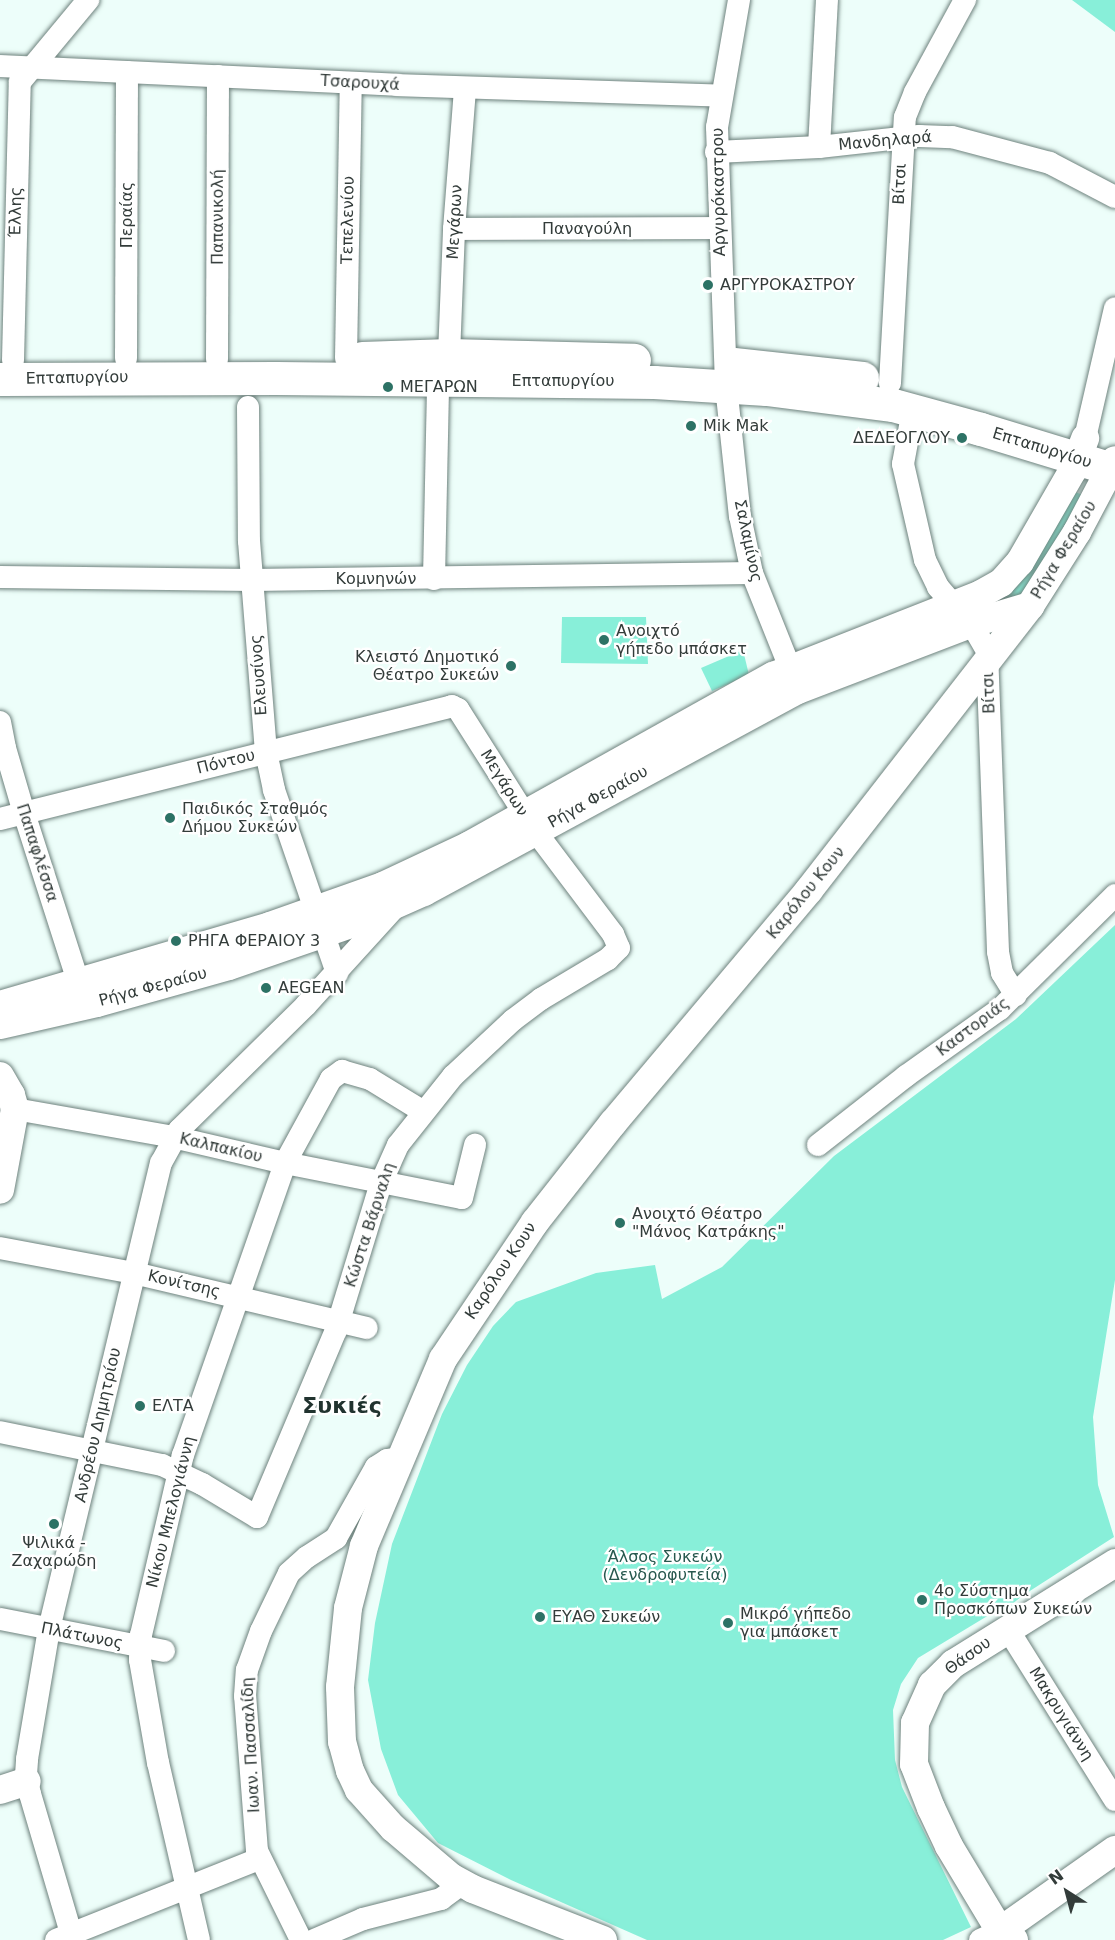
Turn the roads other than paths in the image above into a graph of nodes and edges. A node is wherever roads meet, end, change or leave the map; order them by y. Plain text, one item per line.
1 (88, 0) edge
2 (739, 0) edge
3 (827, 0) edge
4 (965, 0) edge
5 (0, 66) edge
6 (31, 67) junction
7 (127, 72) junction
8 (218, 76) junction
9 (351, 83) junction
10 (465, 88) junction
11 (721, 96) junction
12 (903, 138) junction
13 (819, 147) junction
14 (716, 152) junction
15 (1115, 197) edge
16 (720, 228) junction
17 (454, 229) junction
18 (1115, 308) edge
19 (126, 358) junction
20 (346, 358) junction
21 (218, 359) junction
22 (4, 366) edge
23 (444, 368) junction
24 (725, 375) junction
25 (890, 383) junction
26 (248, 406) dead end
27 (913, 410) junction
28 (1103, 457) edge
29 (752, 573) junction
30 (0, 577) edge
31 (434, 579) junction
32 (252, 580) junction
33 (1030, 606) junction
34 (962, 615) junction
35 (988, 661) junction
36 (794, 679) junction
37 (452, 706) joint
38 (0, 722) edge
39 (266, 753) junction
40 (24, 813) junction
41 (0, 819) edge
42 (530, 823) junction
43 (1115, 894) edge
44 (398, 905) junction
45 (320, 923) junction
46 (619, 948) joint
47 (337, 973) junction
48 (79, 984) junction
49 (1016, 995) junction
50 (0, 1005) edge
51 (0, 1025) edge
52 (0, 1076) edge
53 (15, 1109) junction
54 (422, 1111) junction
55 (173, 1137) junction
56 (475, 1145) dead end
57 (818, 1145) dead end
58 (285, 1163) junction
59 (381, 1183) junction
60 (0, 1190) edge
61 (0, 1248) edge
62 (134, 1273) junction
63 (238, 1296) junction
64 (340, 1319) junction
65 (367, 1328) dead end
66 (0, 1432) edge
67 (92, 1450) junction
68 (400, 1458) junction
69 (179, 1472) junction
70 (1115, 1563) edge
71 (0, 1619) edge
72 (1007, 1628) junction
73 (49, 1629) junction
74 (140, 1647) junction
75 (164, 1652) dead end
76 (27, 1781) junction
77 (0, 1790) edge
78 (1115, 1800) edge
79 (1115, 1850) edge
80 (260, 1859) junction
81 (462, 1884) junction
82 (186, 1888) junction
83 (571, 1932) edge
84 (998, 1937) edge
85 (67, 1938) edge
86 (199, 1940) edge
87 (301, 1940) edge
88 (314, 1940) edge
89 (603, 1940) edge

1 - 6 street, Έλλης
2 - 11 street, Αργυρόκαστρου
3 - 13 street
4 - 12 street, Βίτσι
5 - 6 street, Τσαρουχά
6 - 7 street, Τσαρουχά
6 - 22 street, Έλλης
7 - 8 street, Τσαρουχά
7 - 19 street, Περαίας
8 - 9 street, Τσαρουχά
8 - 21 street, Παπανικολή
9 - 10 street, Τσαρουχά
9 - 20 street, Τεπελενίου
10 - 11 street, Τσαρουχά
10 - 17 street, Μεγάρων
11 - 14 street, Αργυρόκαστρου
12 - 13 street, Μανδηλαρά
12 - 15 street, Μανδηλαρά
12 - 25 street, Βίτσι
13 - 14 street, Μανδηλαρά
14 - 16 street, Αργυρόκαστρου
16 - 17 street, Παναγούλη
16 - 24 street, Αργυρόκαστρου
17 - 23 street, Μεγάρων
18 - 28 street
19 - 21 main road, Επταπυργίου
19 - 22 main road, Επταπυργίου
20 - 21 main road, Επταπυργίου
20 - 23 main road, Επταπυργίου
22 - 23 main road, Επταπυργίου
23 - 24 main road, Επταπυργίου
23 - 31 street, Μεγάρων
24 - 25 main road, Επταπυργίου
24 - 27 main road, Επταπυργίου
24 - 29 street, Σαλαμίνος
25 - 28 main road, Επταπυργίου
26 - 32 street, Ελευσίνος
27 - 28 main road, Επταπυργίου
27 - 34 street, Βίτσι
28 - 33 street, Ρήγα Φεραίου
28 - 34 street, Ρήγα Φεραίου
29 - 31 street, Κομνηνών
29 - 36 street, Σαλαμίνος
30 - 32 street, Κομνηνών
31 - 32 street, Κομνηνών
32 - 39 street, Ελευσίνος
33 - 34 street, Ρήγα Φεραίου
33 - 35 street, Καρόλου Κουν
34 - 35 street, Βίτσι
34 - 36 street, Ρήγα Φεραίου
35 - 49 street, Βίτσι
35 - 68 street, Καρόλου Κουν
36 - 42 street, Ρήγα Φεραίου
37 - 39 street, Πόντου
37 - 42 street, Μεγάρων
38 - 40 street, Παπαφλέσσα
39 - 40 street, Πόντου
39 - 45 street, Ελευσίνος
40 - 41 street, Πόντου
40 - 48 street, Παπαφλέσσα
42 - 44 street, Ρήγα Φεραίου
42 - 45 street, Ρήγα Φεραίου
42 - 46 street, Μεγάρων
43 - 49 street, Καστοριάς
44 - 45 street, Ρήγα Φεραίου
44 - 47 street, Ανδρέου Δημητρίου
45 - 47 street
45 - 48 street, Ρήγα Φεραίου
45 - 51 street, Ρήγα Φεραίου
46 - 54 street, Κώστα Βάρναλη
47 - 55 street, Ανδρέου Δημητρίου
48 - 50 street, Ρήγα Φεραίου
49 - 57 street, Καστοριάς
52 - 53 street
53 - 55 street, Καλπακίου
53 - 60 street
54 - 58 street, Νίκου Μπελογιάννη
54 - 59 street, Κώστα Βάρναλη
55 - 58 street, Καλπακίου
55 - 62 street, Ανδρέου Δημητρίου
56 - 59 street, Καλπακίου
58 - 59 street, Καλπακίου
58 - 63 street, Νίκου Μπελογιάννη
59 - 64 street, Κώστα Βάρναλη
61 - 62 street, Κονίτσης
62 - 63 street, Κονίτσης
62 - 67 street, Ανδρέου Δημητρίου
63 - 64 street, Κονίτσης
63 - 69 street, Νίκου Μπελογιάννη
64 - 65 street, Κονίτσης
64 - 69 street, Κώστα Βάρναλη
66 - 67 street
67 - 69 street
67 - 73 street, Ανδρέου Δημητρίου
68 - 80 street, Ιωαν. Πασσαλίδη
68 - 81 street, Καρόλου Κουν
69 - 74 street, Νίκου Μπελογιάννη
70 - 72 street, Θάσου
71 - 73 street, Πλάτωνος
72 - 78 street, Μακρυγιάννη
72 - 84 street, Θάσου
73 - 74 street, Πλάτωνος
73 - 76 street, Ανδρέου Δημητρίου
74 - 75 street, Πλάτωνος
74 - 82 street, Νίκου Μπελογιάννη
76 - 77 street
76 - 85 street, Ανδρέου Δημητρίου
79 - 84 street
80 - 82 street
80 - 87 street, Ιωαν. Πασσαλίδη
81 - 83 street, Καρόλου Κουν
81 - 88 street
82 - 85 street
82 - 86 street, Νίκου Μπελογιάννη
83 - 89 street, Καρόλου Κουν

